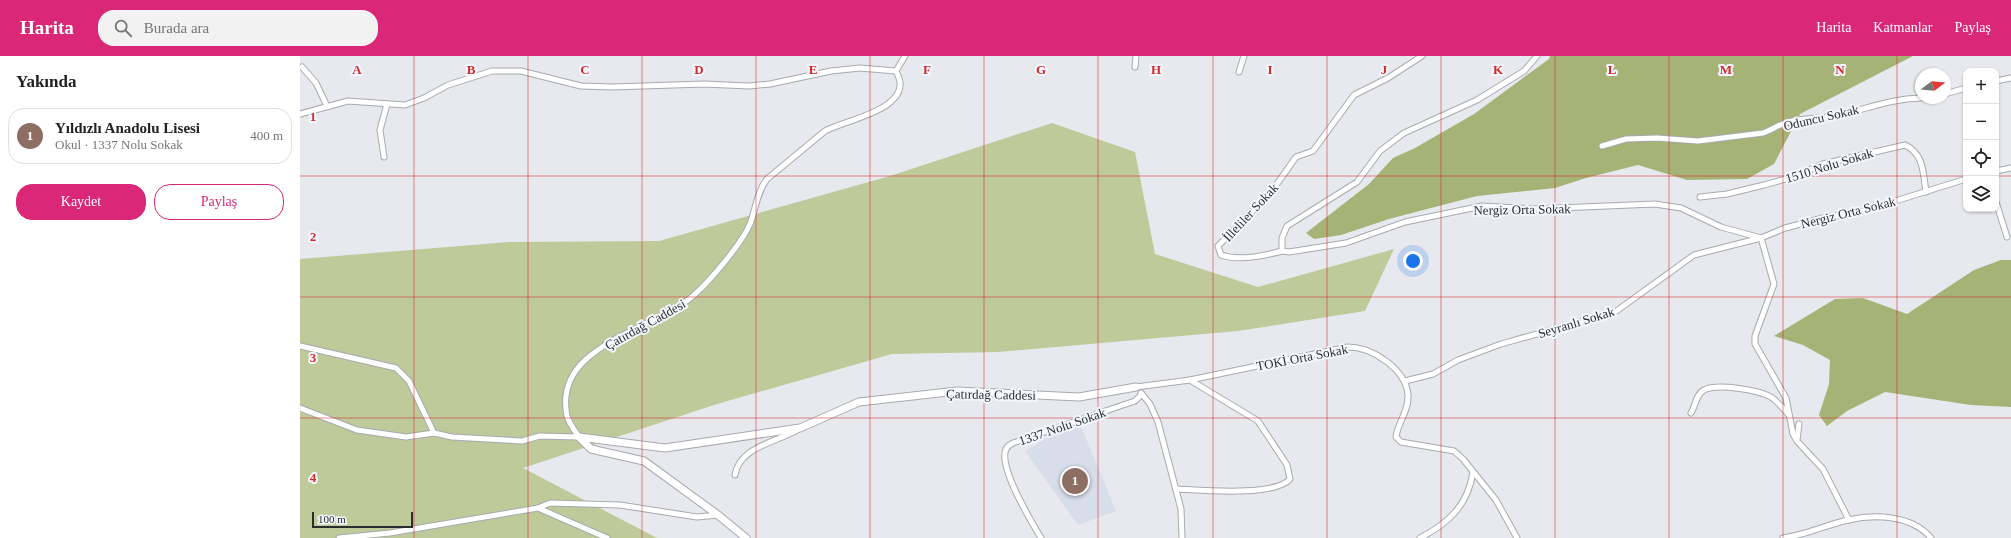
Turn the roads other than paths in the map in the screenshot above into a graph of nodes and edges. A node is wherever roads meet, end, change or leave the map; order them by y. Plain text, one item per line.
1 (905, 56) edge
2 (1136, 56) edge
3 (1244, 56) edge
4 (1422, 56) edge
5 (1537, 56) edge
6 (302, 67) dead end
7 (1135, 67) dead end
8 (896, 71) junction
9 (1239, 72) dead end
10 (2011, 78) edge
11 (1999, 80) edge
12 (1963, 89) edge
13 (1951, 92) edge
14 (1915, 98) edge
15 (388, 104) junction
16 (327, 106) junction
17 (300, 114) edge
18 (1602, 146) dead end
19 (384, 157) dead end
20 (2011, 168) edge
21 (1999, 170) edge
22 (1963, 180) edge
23 (1926, 192) junction
24 (1700, 197) dead end
25 (1999, 212) edge
26 (2007, 237) dead end
27 (1760, 238) junction
28 (1282, 251) junction
29 (300, 346) edge
30 (1190, 380) junction
31 (1405, 381) junction
32 (1136, 387) junction
33 (1142, 394) junction
34 (300, 408) edge
35 (1691, 413) dead end
36 (1788, 414) junction
37 (1799, 424) dead end
38 (800, 428) junction
39 (434, 433) junction
40 (579, 437) junction
41 (1797, 441) junction
42 (1473, 472) junction
43 (735, 475) dead end
44 (1176, 489) junction
45 (538, 508) junction
46 (718, 515) junction
47 (1849, 520) junction
48 (339, 538) edge
49 (607, 538) edge
50 (746, 538) edge
51 (1041, 538) edge
52 (1182, 538) edge
53 (1420, 538) edge
54 (1517, 538) edge
55 (1783, 538) edge
56 (1931, 538) edge

1 - 8 street
2 - 7 street
3 - 9 street
4 - 28 street, İlleliler Sokak
5 - 28 street
6 - 16 street
8 - 15 street
8 - 40 street, Çatırdağ Caddesi
10 - 11 street
12 - 13 street
14 - 18 street, Oduncu Sokak
15 - 16 street
15 - 19 street
16 - 17 street
20 - 21 street
22 - 23 street, Nergiz Orta Sokak
23 - 24 street, 1510 Nolu Sokak
23 - 27 street, Nergiz Orta Sokak
25 - 26 street
27 - 28 street, Nergiz Orta Sokak
27 - 31 street, Seyranlı Sokak
27 - 36 street
29 - 39 street
30 - 31 street, TOKİ Orta Sokak
30 - 32 street, TOKİ Orta Sokak
30 - 44 street
31 - 42 street
32 - 33 street
32 - 38 street, Çatırdağ Caddesi
33 - 44 street
33 - 51 street, 1337 Nolu Sokak
34 - 39 street
35 - 36 street
36 - 41 street
37 - 41 street
38 - 40 street, Çatırdağ Caddesi
38 - 43 street
39 - 40 street
40 - 46 street
41 - 47 street
42 - 53 street
42 - 54 street
44 - 52 street
45 - 46 street
45 - 48 street
45 - 49 street
46 - 50 street
47 - 55 street
47 - 56 street

